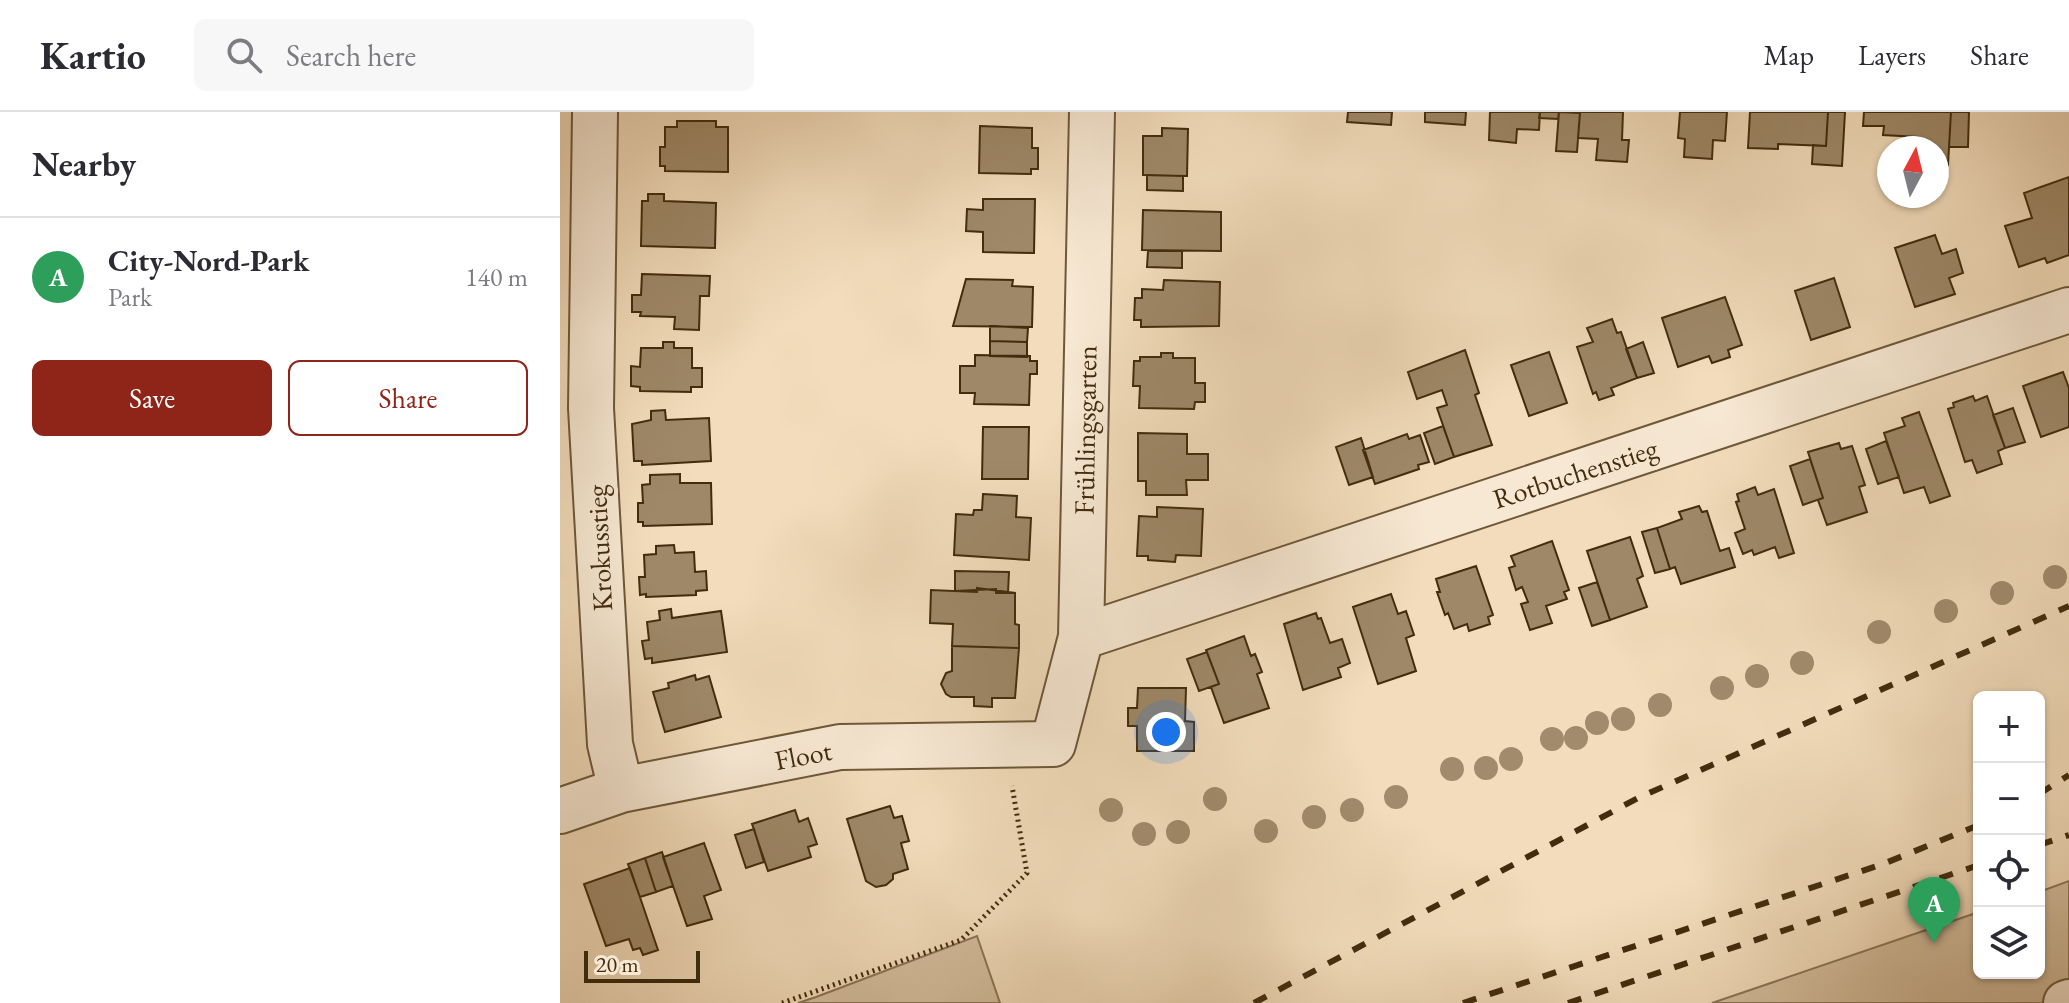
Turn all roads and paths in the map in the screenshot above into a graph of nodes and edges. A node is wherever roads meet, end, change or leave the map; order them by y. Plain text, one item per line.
1 (595, 112) edge
2 (1092, 112) edge
3 (2069, 310) edge
4 (1081, 637) junction
5 (1053, 744) joint
6 (1006, 745) junction
7 (621, 790) junction
8 (560, 811) edge
9 (782, 1003) edge

1 - 7 street, Krokusstieg
2 - 4 street, Frühlingsgarten
3 - 4 street, Rotbuchenstieg
4 - 5 street, Frühlingsgarten
5 - 6 street, Floot
6 - 7 street, Floot
6 - 9 path
7 - 8 street, Floot

